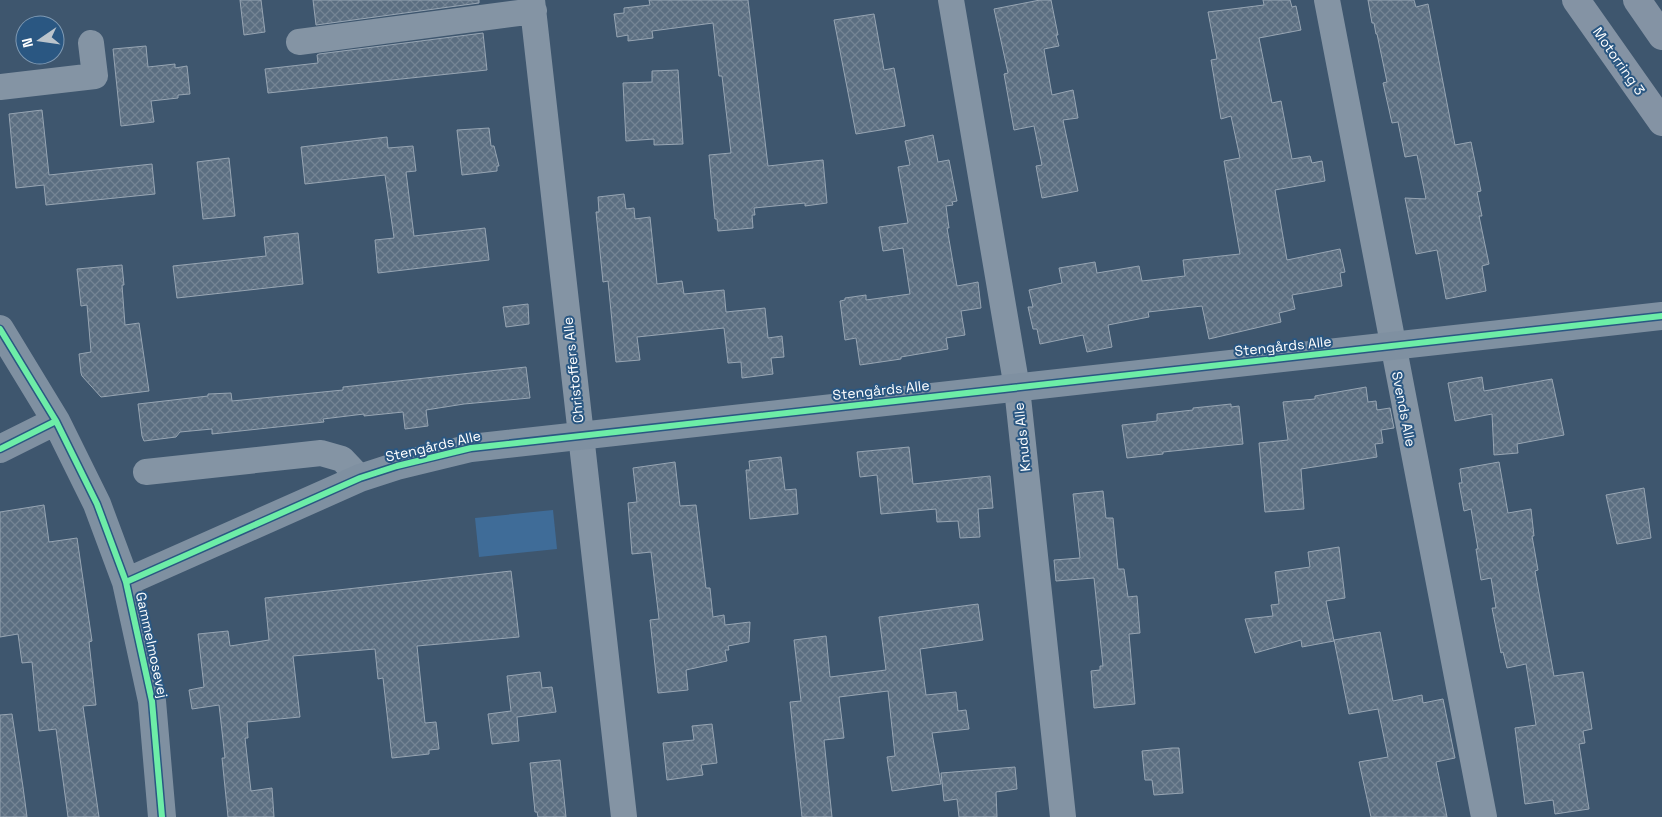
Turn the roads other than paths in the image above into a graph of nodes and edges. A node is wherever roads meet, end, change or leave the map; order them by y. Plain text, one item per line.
1 (951, 0) edge
2 (1326, 0) edge
3 (1576, 0) edge
4 (1637, 0) edge
5 (533, 6) edge
6 (1662, 36) edge
7 (299, 42) dead end
8 (91, 44) dead end
9 (0, 87) edge
10 (1662, 122) edge
11 (1662, 316) edge
12 (0, 329) edge
13 (1392, 346) junction
14 (1017, 388) junction
15 (56, 422) junction
16 (581, 436) junction
17 (0, 449) edge
18 (146, 472) dead end
19 (360, 478) junction
20 (126, 582) junction
21 (162, 817) edge
22 (624, 817) edge
23 (1063, 817) edge
24 (1484, 817) edge

1 - 14 street, Knuds Alle
2 - 13 street, Svends Alle
3 - 10 highway, Motorring 3
4 - 6 highway
5 - 7 street, Christoffers Alle
5 - 16 street, Christoffers Alle
8 - 9 street
11 - 13 street, Stengårds Alle
12 - 15 street, Gammelmosevej
13 - 14 street, Stengårds Alle
13 - 24 street, Svends Alle
14 - 16 street, Stengårds Alle
14 - 23 street, Knuds Alle
15 - 17 street
15 - 20 street, Gammelmosevej
16 - 19 street, Stengårds Alle
16 - 22 street, Christoffers Alle
18 - 19 street
19 - 20 street, Stengårds Alle
20 - 21 street, Gammelmosevej

